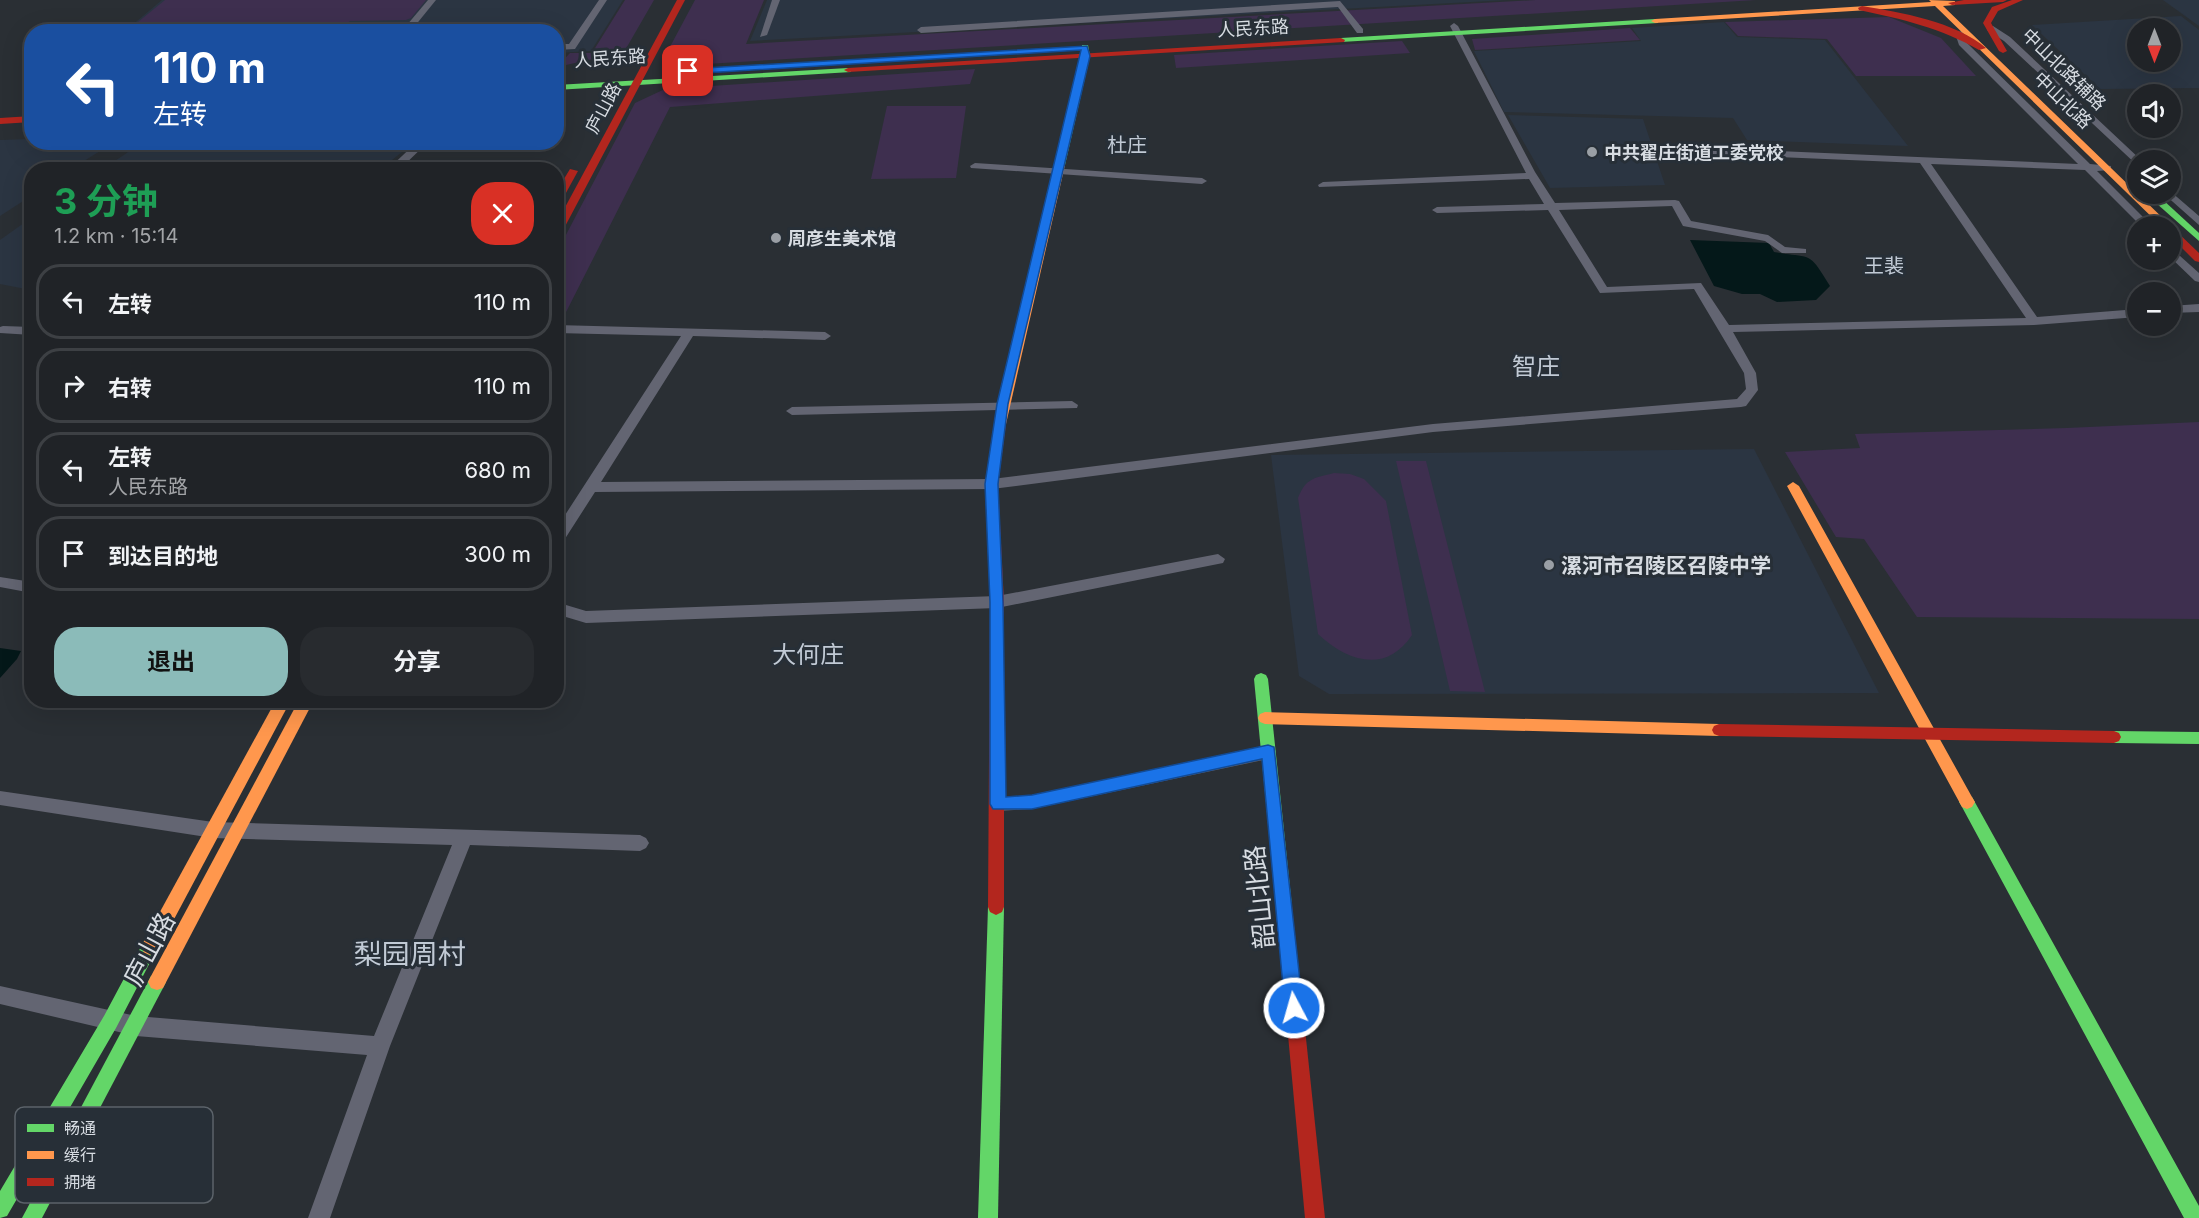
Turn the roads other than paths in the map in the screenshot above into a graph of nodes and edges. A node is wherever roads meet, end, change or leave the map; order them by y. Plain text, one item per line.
1 (432, 0) edge
2 (603, 0) edge
3 (668, 0) edge
4 (681, 0) edge
5 (776, 0) edge
6 (1213, 0) edge
7 (1887, 0) edge
8 (2003, 0) edge
9 (2019, 0) edge
10 (1943, 2) edge
11 (1861, 3) edge
12 (1215, 12) junction
13 (412, 24) edge
14 (1990, 28) junction
15 (1456, 29) junction
16 (921, 30) dead end
17 (1360, 31) junction
18 (1959, 33) junction
19 (763, 34) dead end
20 (564, 47) edge
21 (1985, 50) junction
22 (2003, 51) junction
23 (1085, 52) junction
24 (631, 79) junction
25 (564, 80) edge
26 (564, 87) edge
27 (24, 110) edge
28 (0, 112) edge
29 (24, 120) edge
30 (0, 121) edge
31 (1662, 149) dead end
32 (414, 150) edge
33 (2127, 154) edge
34 (1923, 160) junction
35 (401, 162) edge
36 (975, 166) dead end
37 (2088, 167) junction
38 (2107, 168) junction
39 (2127, 169) edge
40 (1056, 172) junction
41 (1533, 176) junction
42 (1202, 181) dead end
43 (1323, 185) dead end
44 (564, 189) edge
45 (2163, 204) edge
46 (2180, 204) edge
47 (1551, 206) junction
48 (1437, 210) dead end
49 (2137, 216) edge
50 (2156, 216) edge
51 (564, 217) edge
52 (2199, 222) edge
53 (2199, 238) edge
54 (2181, 242) edge
55 (1802, 250) dead end
56 (2199, 259) edge
57 (2181, 261) edge
58 (2199, 279) edge
59 (2199, 308) edge
60 (2181, 309) edge
61 (2127, 313) edge
62 (2034, 321) junction
63 (564, 329) edge
64 (1725, 329) junction
65 (3, 330) dead end
66 (24, 331) edge
67 (689, 333) junction
68 (825, 336) dead end
69 (1072, 405) dead end
70 (1002, 406) junction
71 (792, 411) dead end
72 (992, 484) junction
73 (1792, 486) dead end
74 (590, 487) junction
75 (564, 528) edge
76 (1218, 559) dead end
77 (0, 582) edge
78 (24, 586) edge
79 (997, 602) junction
80 (564, 610) edge
81 (1261, 679) dead end
82 (280, 708) edge
83 (304, 708) edge
84 (1265, 718) junction
85 (1929, 735) junction
86 (2199, 738) edge
87 (1268, 752) junction
88 (0, 798) edge
89 (998, 804) junction
90 (213, 830) junction
91 (238, 832) junction
92 (464, 838) junction
93 (640, 843) dead end
94 (0, 995) edge
95 (110, 1022) junction
96 (136, 1026) junction
97 (380, 1046) junction
98 (60, 1107) edge
99 (92, 1107) edge
100 (15, 1184) edge
101 (40, 1203) edge
102 (0, 1209) edge
103 (32, 1218) edge
104 (319, 1218) edge
105 (988, 1218) edge
106 (1315, 1218) edge
107 (2195, 1218) edge

1 - 13 street
2 - 20 street
3 - 24 main road, 庐山路
4 - 24 main road, 庐山路
5 - 19 street
6 - 12 street
7 - 11 main road, 人民东路
8 - 10 main road, 人民东路
9 - 14 main road
10 - 11 main road, 人民东路
10 - 21 main road, 中山北路
10 - 22 main road, 中山北路
11 - 15 main road, 人民东路
11 - 18 main road
12 - 16 street
12 - 17 street
14 - 22 main road
14 - 33 street, 中山北路辅路
15 - 17 main road, 人民东路
15 - 23 main road, 人民东路
15 - 41 street
17 - 23 main road, 人民东路
18 - 21 main road
18 - 37 street
21 - 38 main road, 中山北路
22 - 39 main road, 中山北路
23 - 24 main road, 人民东路
23 - 40 main road
24 - 25 main road, 人民东路
24 - 26 main road, 人民东路
24 - 44 main road, 庐山路
24 - 51 main road, 庐山路
27 - 28 main road
29 - 30 main road
31 - 34 street
32 - 35 street
34 - 37 street
34 - 62 street
36 - 40 street
37 - 38 street
37 - 49 street
38 - 50 main road, 中山北路
40 - 42 street
40 - 70 main road
41 - 43 street
41 - 47 street
45 - 53 main road
46 - 52 street
47 - 48 street
47 - 55 street
47 - 64 street
54 - 56 main road
57 - 58 street
59 - 60 street
61 - 62 street
62 - 64 street
63 - 67 street
64 - 72 street
65 - 66 street
67 - 68 street
67 - 74 street
69 - 70 street
70 - 71 street
70 - 72 main road
72 - 74 street
72 - 79 main road
73 - 85 main road
74 - 75 street
76 - 79 street
77 - 78 street
79 - 80 street
79 - 89 main road
81 - 84 main road, 韶山北路
82 - 90 main road, 庐山路
83 - 91 main road, 庐山路
84 - 85 main road
84 - 87 main road, 韶山北路
85 - 86 main road
85 - 107 main road
87 - 89 street
87 - 106 main road, 韶山北路
88 - 90 street
89 - 105 main road
90 - 91 street
90 - 95 main road, 庐山路
91 - 92 street
91 - 96 main road, 庐山路
92 - 93 street
92 - 97 street
94 - 95 street
95 - 96 street
95 - 98 main road, 庐山路
96 - 97 street
96 - 99 main road, 庐山路
97 - 104 street
100 - 102 main road, 庐山路
101 - 103 main road, 庐山路

